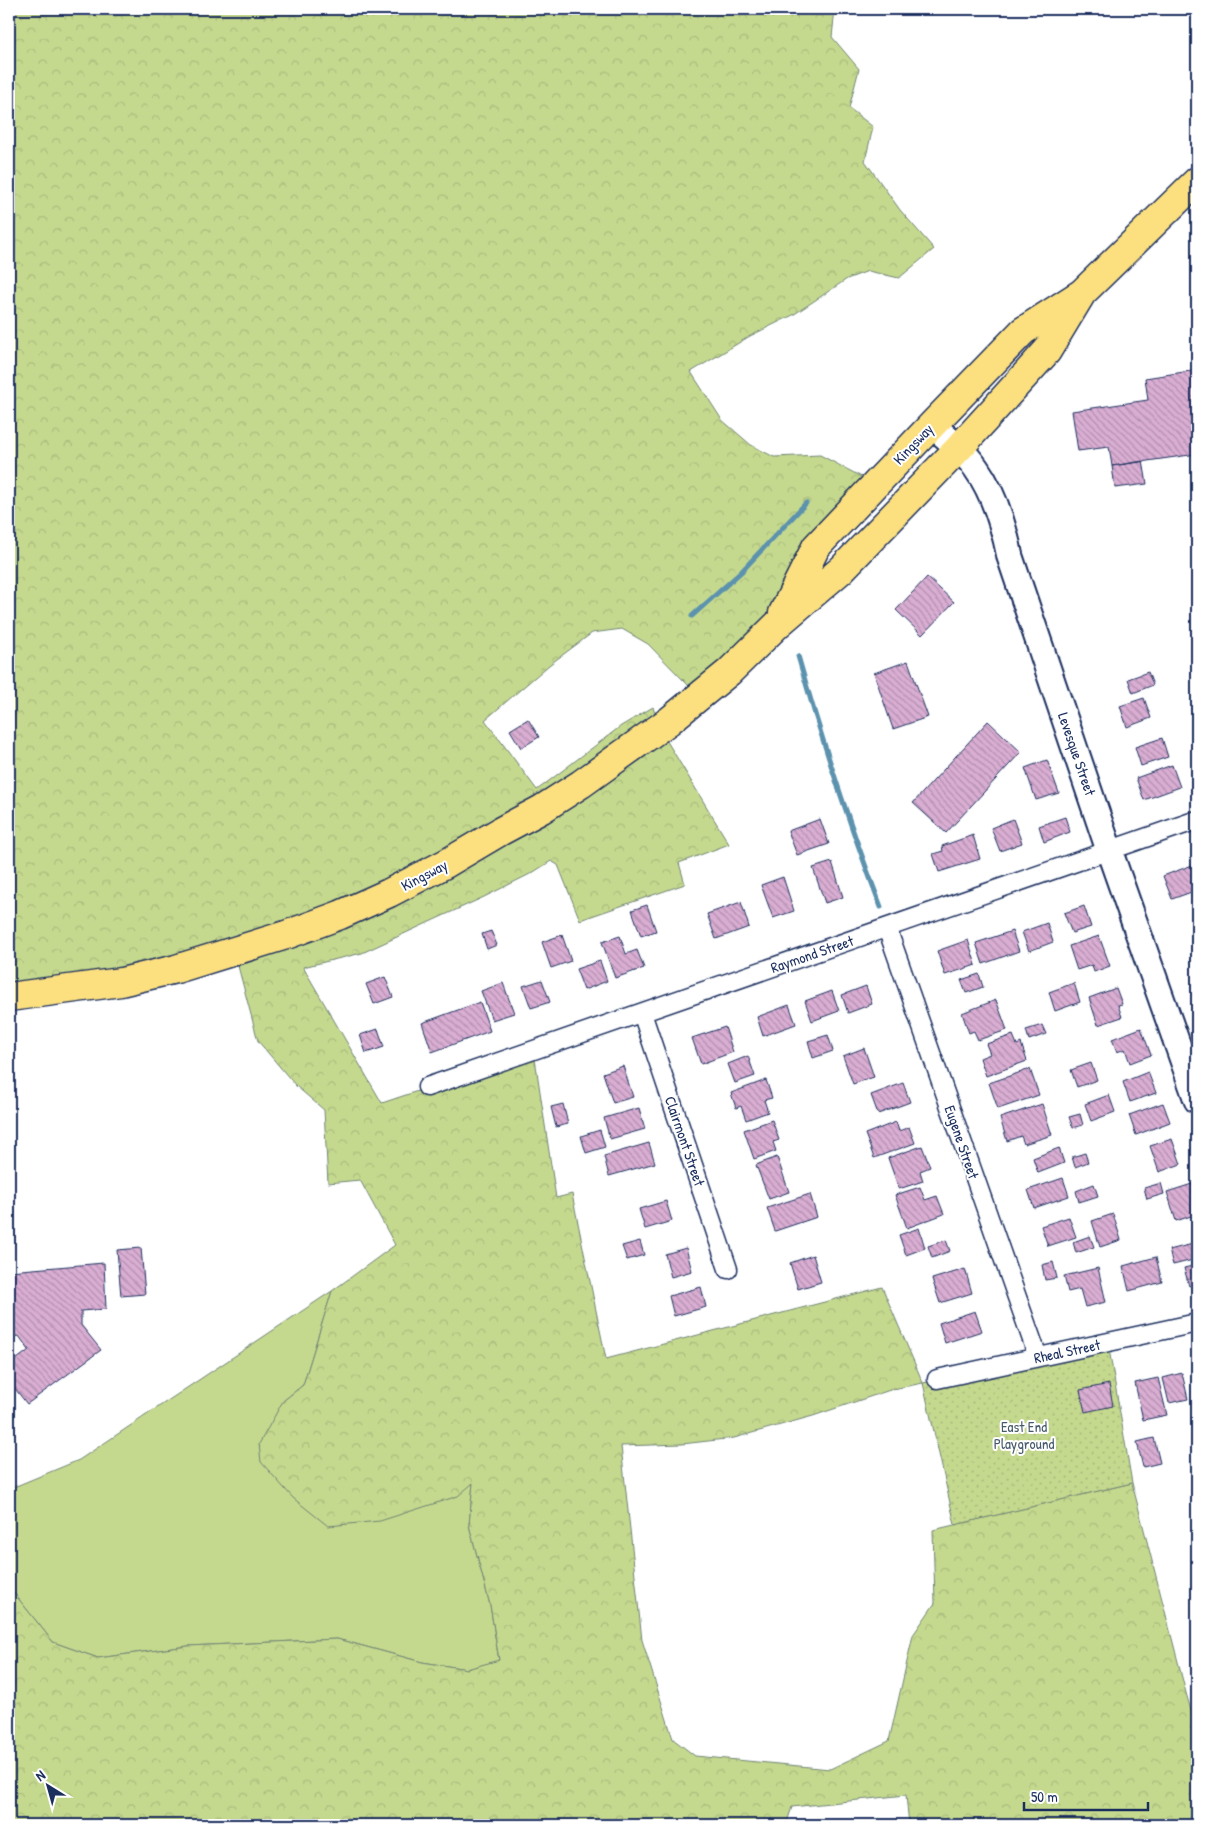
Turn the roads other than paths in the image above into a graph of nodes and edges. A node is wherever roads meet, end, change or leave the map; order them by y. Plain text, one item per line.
1 (1197, 182) edge
2 (1082, 294) junction
3 (932, 425) junction
4 (959, 448) junction
5 (778, 624) junction
6 (1197, 820) edge
7 (1109, 850) junction
8 (887, 928) junction
9 (9, 997) edge
10 (642, 1012) junction
11 (426, 1086) dead end
12 (1197, 1100) edge
13 (728, 1270) dead end
14 (1197, 1323) edge
15 (1038, 1357) junction
16 (937, 1379) dead end

1 - 2 main road, Kingsway
2 - 3 main road, Kingsway
2 - 4 main road, Kingsway
3 - 4 street, Levesque Street
3 - 5 main road, Kingsway
4 - 5 main road, Kingsway
4 - 7 street, Levesque Street
5 - 9 main road, Kingsway
6 - 7 street, Raymond Street
7 - 8 street, Raymond Street
7 - 12 street, Levesque Street
8 - 10 street, Raymond Street
8 - 15 street, Eugene Street
10 - 11 street, Raymond Street
10 - 13 street, Clairmont Street
14 - 15 street, Rheal Street
15 - 16 street, Rheal Street

